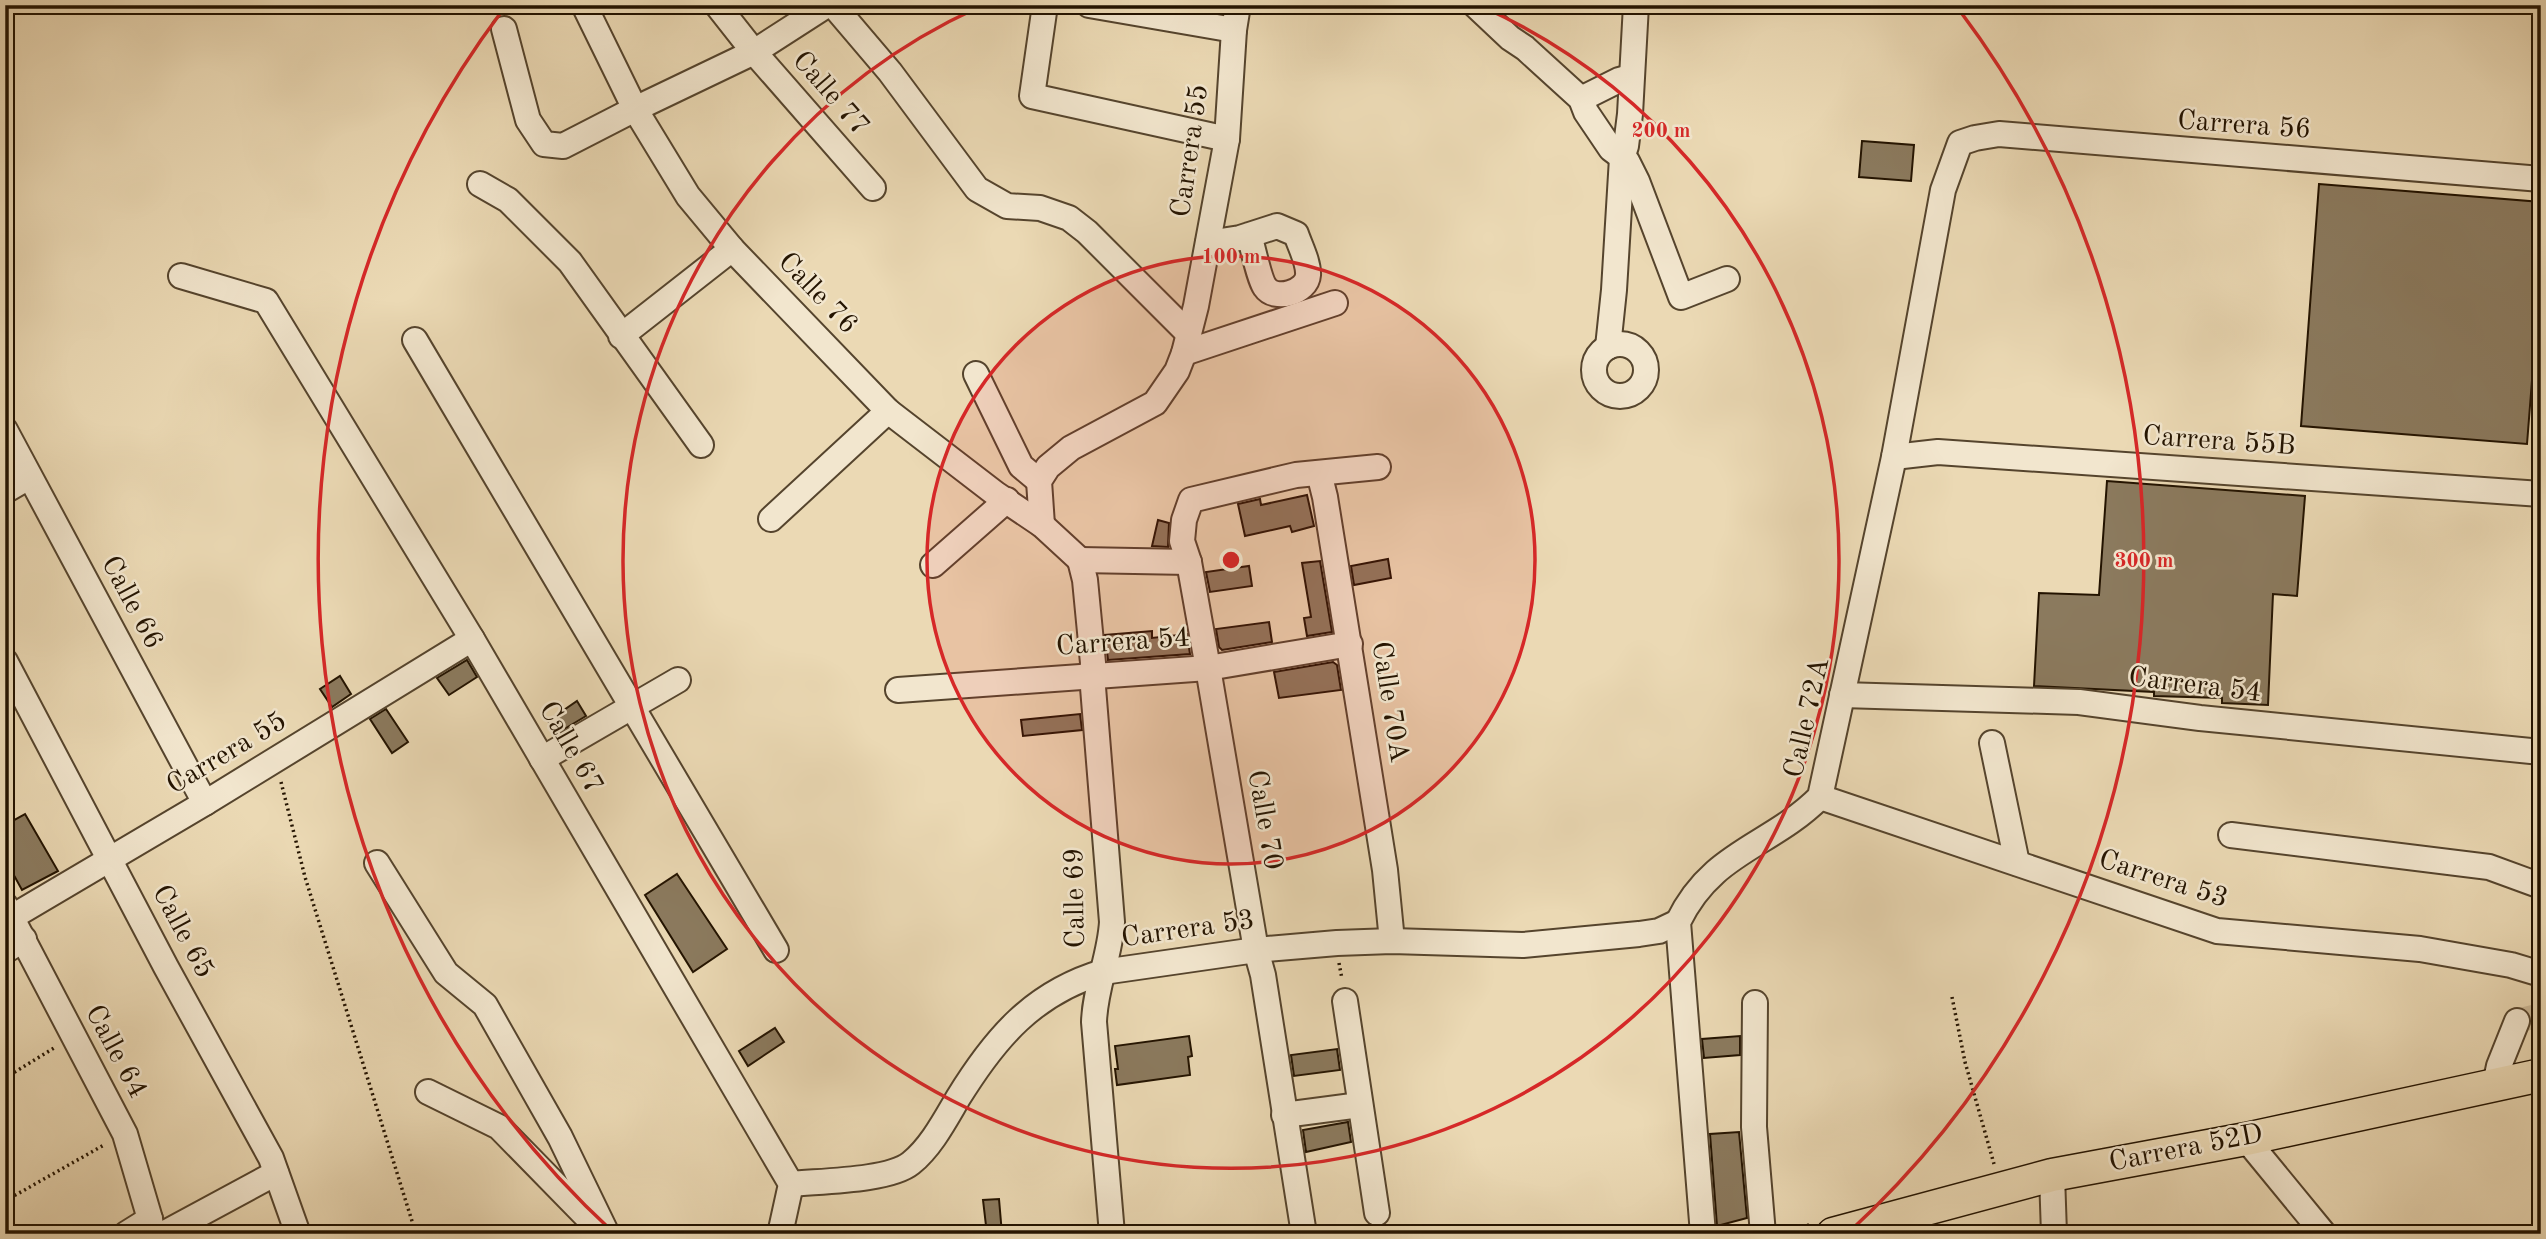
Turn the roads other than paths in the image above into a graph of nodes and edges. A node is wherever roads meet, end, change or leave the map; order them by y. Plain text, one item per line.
1 (584, 5) edge
2 (717, 5) edge
3 (827, 5) edge
4 (833, 5) edge
5 (1045, 5) edge
6 (1089, 5) edge
7 (1238, 5) edge
8 (1475, 5) edge
9 (1636, 5) edge
10 (504, 29) dead end
11 (1234, 30) junction
12 (754, 52) junction
13 (1630, 78) junction
14 (1581, 99) junction
15 (635, 109) junction
16 (1227, 139) junction
17 (1953, 157) joint
18 (1622, 158) junction
19 (2541, 179) edge
20 (480, 184) dead end
21 (873, 188) dead end
22 (1249, 235) dead end
23 (1208, 243) junction
24 (732, 249) junction
25 (181, 276) dead end
26 (1727, 279) dead end
27 (1614, 290) junction
28 (1335, 303) dead end
29 (621, 337) junction
30 (415, 340) dead end
31 (1186, 344) junction
32 (1608, 347) junction
33 (1633, 347) junction
34 (976, 374) dead end
35 (888, 411) junction
36 (5, 430) edge
37 (701, 446) dead end
38 (1894, 457) junction
39 (1378, 467) dead end
40 (1319, 473) junction
41 (29, 477) junction
42 (1039, 481) junction
43 (5, 491) edge
44 (2541, 494) edge
45 (1007, 500) junction
46 (771, 519) dead end
47 (1042, 525) junction
48 (1080, 560) junction
49 (1189, 562) junction
50 (933, 565) dead end
51 (471, 639) junction
52 (1350, 644) junction
53 (5, 660) edge
54 (1209, 668) junction
55 (1092, 675) junction
56 (678, 680) dead end
57 (898, 690) dead end
58 (1842, 695) junction
59 (632, 706) junction
60 (1992, 743) dead end
61 (2541, 752) edge
62 (542, 759) junction
63 (1820, 797) junction
64 (205, 803) junction
65 (2231, 835) dead end
66 (110, 859) junction
67 (377, 863) dead end
68 (2017, 863) junction
69 (2541, 886) edge
70 (8, 911) edge
71 (1678, 922) junction
72 (1392, 941) junction
73 (15, 945) edge
74 (776, 950) dead end
75 (1256, 950) junction
76 (1103, 972) junction
77 (2541, 974) edge
78 (1345, 1001) road end
79 (1755, 1003) dead end
80 (2516, 1021) dead end
81 (2541, 1075) edge
82 (2496, 1085) junction
83 (428, 1092) dead end
84 (1360, 1105) junction
85 (1284, 1115) junction
86 (2246, 1139) junction
87 (276, 1173) junction
88 (2052, 1175) junction
89 (791, 1184) junction
90 (1377, 1213) dead end
91 (155, 1229) edge
92 (126, 1234) edge
93 (298, 1234) edge
94 (605, 1234) edge
95 (780, 1234) edge
96 (1112, 1234) edge
97 (1304, 1234) edge
98 (1703, 1234) edge
99 (1763, 1234) edge
100 (1833, 1234) edge
101 (2054, 1234) edge
102 (2324, 1234) edge

1 - 15 street, Calle 76
2 - 12 street, Calle 77
3 - 12 street
4 - 31 street
5 - 16 street
6 - 11 street
7 - 11 street, Carrera 55
8 - 14 street
9 - 13 street
10 - 15 street
11 - 16 street, Carrera 55
12 - 15 street
12 - 21 street, Calle 77
13 - 14 street
13 - 18 street
14 - 18 street
15 - 24 street, Calle 76
16 - 23 street, Carrera 55
17 - 19 street, Carrera 56
17 - 38 street, Calle 72A
18 - 26 street
18 - 27 street
20 - 29 street
22 - 23 street
23 - 31 street, Carrera 55
24 - 29 street
24 - 35 street, Calle 76
25 - 51 street, Calle 67
27 - 32 street
27 - 33 street
28 - 31 street
29 - 37 street
30 - 59 street
31 - 42 street, Carrera 55
32 - 33 street
32 - 33 street
34 - 42 street
35 - 45 street, Calle 76
35 - 46 street
36 - 41 street, Calle 66
38 - 44 street, Carrera 55B
38 - 58 street, Calle 72A
39 - 40 street
40 - 49 street, Calle 70
40 - 52 street, Calle 70A
41 - 43 street
41 - 64 street, Calle 66
42 - 47 street
45 - 47 street, Calle 76
45 - 50 street
47 - 48 street, Calle 76
48 - 49 street
48 - 55 street, Calle 69
49 - 54 street, Calle 70
51 - 62 street, Calle 67
51 - 64 street, Carrera 55
52 - 54 street, Carrera 54
52 - 72 street, Calle 70A
53 - 66 street, Calle 65
54 - 55 street, Carrera 54
54 - 75 street, Calle 70
55 - 57 street, Carrera 54
55 - 76 street, Calle 69
56 - 59 street
58 - 61 street, Carrera 54
58 - 63 street, Calle 72A
59 - 62 street
59 - 74 street
60 - 68 street
62 - 89 street, Calle 67
63 - 68 street, Carrera 53
63 - 71 street, Calle 72A
64 - 66 street, Carrera 55
65 - 69 street
66 - 70 street, Carrera 55
66 - 87 street, Calle 65
67 - 94 street
68 - 77 street, Carrera 53
70 - 73 street, Calle 64
71 - 72 street, Carrera 53
71 - 98 street
72 - 75 street, Carrera 53
73 - 91 street, Calle 64
75 - 76 street, Carrera 53
75 - 85 street, Calle 70
76 - 89 street, Carrera 53
76 - 96 street, Calle 69
78 - 84 street
79 - 99 street
80 - 82 street
81 - 82 main road, Carrera 52D
82 - 86 main road, Carrera 52D
83 - 94 street
84 - 85 street
84 - 90 street
85 - 97 street, Calle 70
86 - 88 main road, Carrera 52D
86 - 102 street
87 - 91 street
87 - 93 street, Calle 65
88 - 100 main road, Carrera 52D
88 - 101 street
89 - 95 street
91 - 92 street

